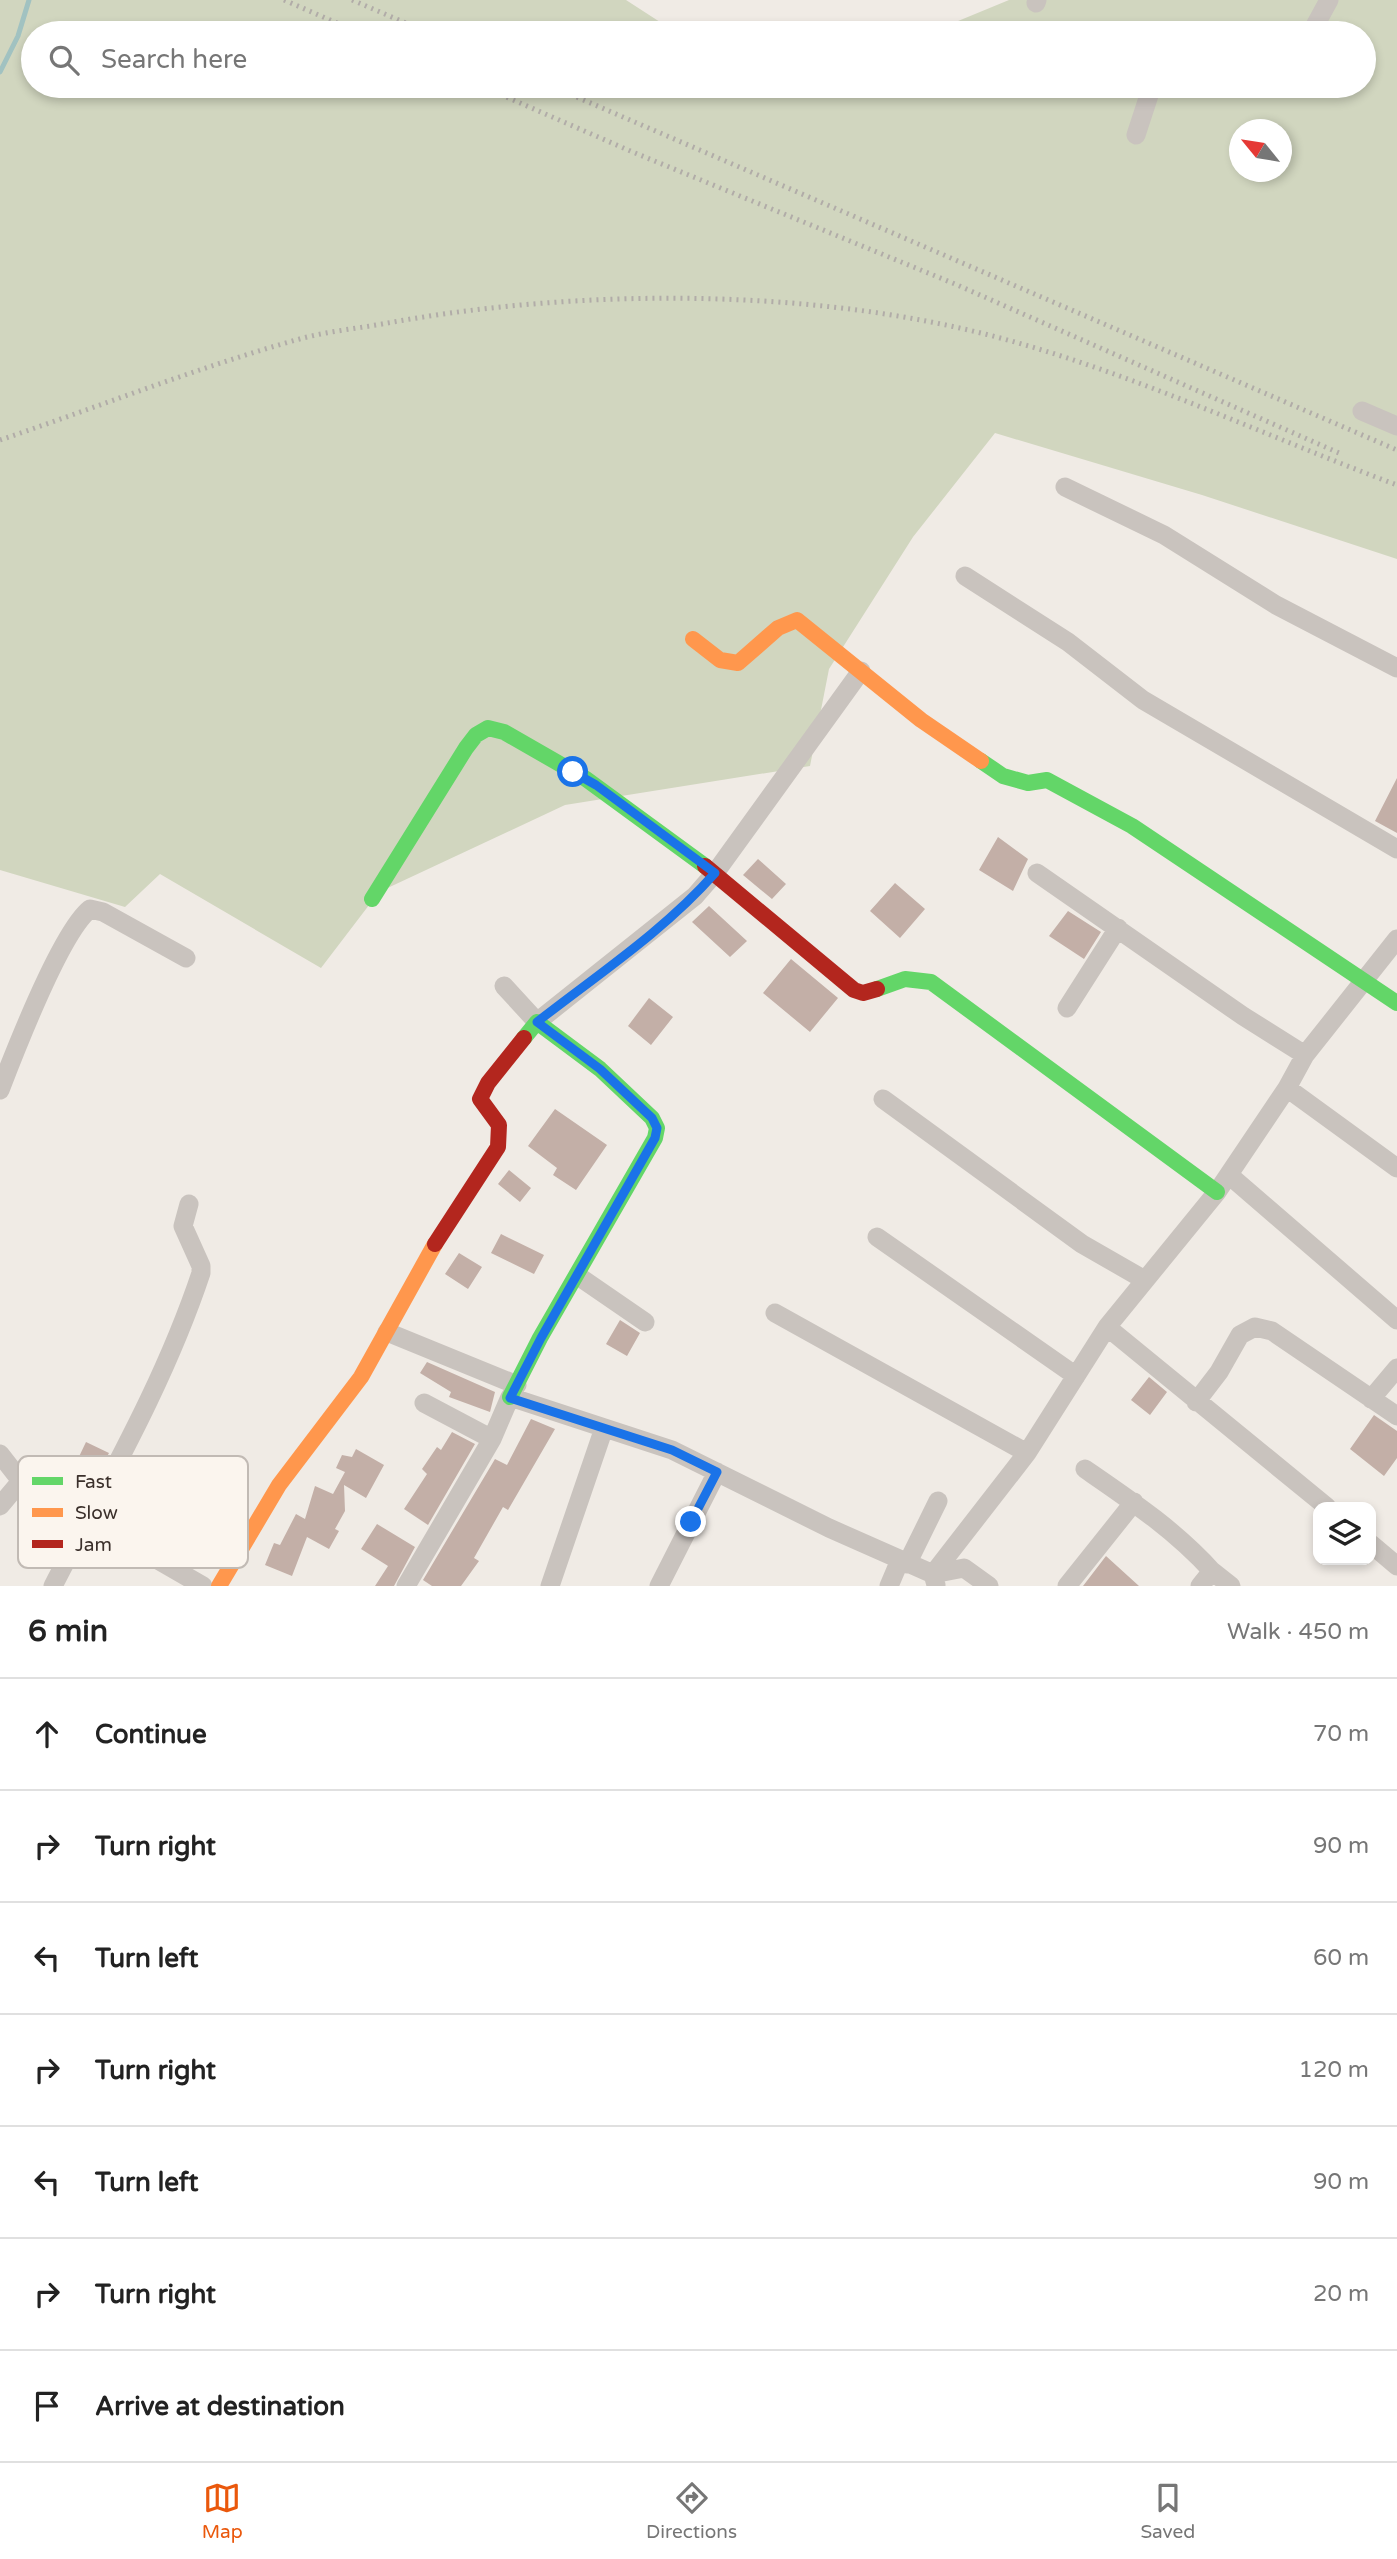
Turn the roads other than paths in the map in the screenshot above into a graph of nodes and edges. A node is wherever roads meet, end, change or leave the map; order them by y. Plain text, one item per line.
1 (1329, 0) edge
2 (1318, 21) edge
3 (1148, 98) edge
4 (1136, 135) dead end
5 (1362, 411) dead end
6 (1397, 426) edge
7 (1065, 487) dead end
8 (965, 576) dead end
9 (693, 639) dead end
10 (1397, 668) edge
11 (861, 671) junction
12 (1397, 849) edge
13 (715, 873) junction
14 (1037, 873) dead end
15 (372, 899) dead end
16 (1118, 928) junction
17 (1397, 939) edge
18 (186, 958) dead end
19 (1364, 982) junction
20 (504, 986) dead end
21 (1397, 1003) edge
22 (1067, 1008) dead end
23 (537, 1022) junction
24 (1305, 1055) junction
25 (1287, 1087) junction
26 (0, 1090) edge
27 (883, 1099) dead end
28 (1397, 1168) edge
29 (1229, 1175) junction
30 (1217, 1192) junction
31 (189, 1204) dead end
32 (877, 1237) dead end
33 (578, 1276) junction
34 (1143, 1279) junction
35 (775, 1313) dead end
36 (1397, 1320) edge
37 (645, 1322) dead end
38 (1107, 1327) junction
39 (387, 1332) junction
40 (1397, 1368) edge
41 (1076, 1377) junction
42 (513, 1392) junction
43 (1371, 1399) junction
44 (1196, 1402) junction
45 (424, 1403) dead end
46 (1397, 1416) edge
47 (604, 1428) junction
48 (492, 1439) junction
49 (1027, 1453) junction
50 (121, 1456) edge
51 (10, 1467) edge
52 (1086, 1469) dead end
53 (717, 1472) junction
54 (937, 1501) dead end
55 (1134, 1502) junction
56 (1321, 1502) edge
57 (0, 1506) edge
58 (248, 1537) edge
59 (1376, 1548) edge
60 (903, 1562) junction
61 (1397, 1566) edge
62 (62, 1568) edge
63 (172, 1568) edge
64 (230, 1568) edge
65 (1206, 1579) edge
66 (935, 1580) edge
67 (53, 1586) edge
68 (203, 1586) edge
69 (219, 1586) edge
70 (406, 1586) edge
71 (550, 1586) edge
72 (659, 1586) edge
73 (889, 1586) edge
74 (989, 1586) edge
75 (1067, 1586) edge
76 (1231, 1586) edge

1 - 2 street
3 - 4 street
5 - 6 street
7 - 10 street
8 - 12 street
9 - 11 street
11 - 13 street
11 - 19 street
13 - 15 street
13 - 23 street
13 - 30 street
14 - 16 street
16 - 22 street
16 - 24 street
17 - 19 street
18 - 26 street
19 - 21 street
19 - 24 street
20 - 23 street
23 - 33 street
23 - 39 street
24 - 25 street
25 - 28 street
25 - 29 street
27 - 34 street
29 - 30 street
29 - 36 street
30 - 34 street
31 - 50 street
32 - 41 street
33 - 37 street
33 - 42 street
34 - 38 street
35 - 49 street
38 - 41 street
38 - 44 street
39 - 42 street
39 - 58 street
40 - 43 street
41 - 49 street
42 - 47 street
42 - 48 street
43 - 44 street
43 - 46 street
44 - 56 street
45 - 48 street
47 - 53 street
47 - 71 street
48 - 70 street
49 - 66 street
51 - 57 street
52 - 55 street
53 - 60 street
53 - 72 street
54 - 60 street
55 - 65 street
55 - 75 street
59 - 61 street
60 - 66 street
60 - 73 street
62 - 67 street
63 - 68 street
64 - 69 street
65 - 76 street
66 - 74 street

